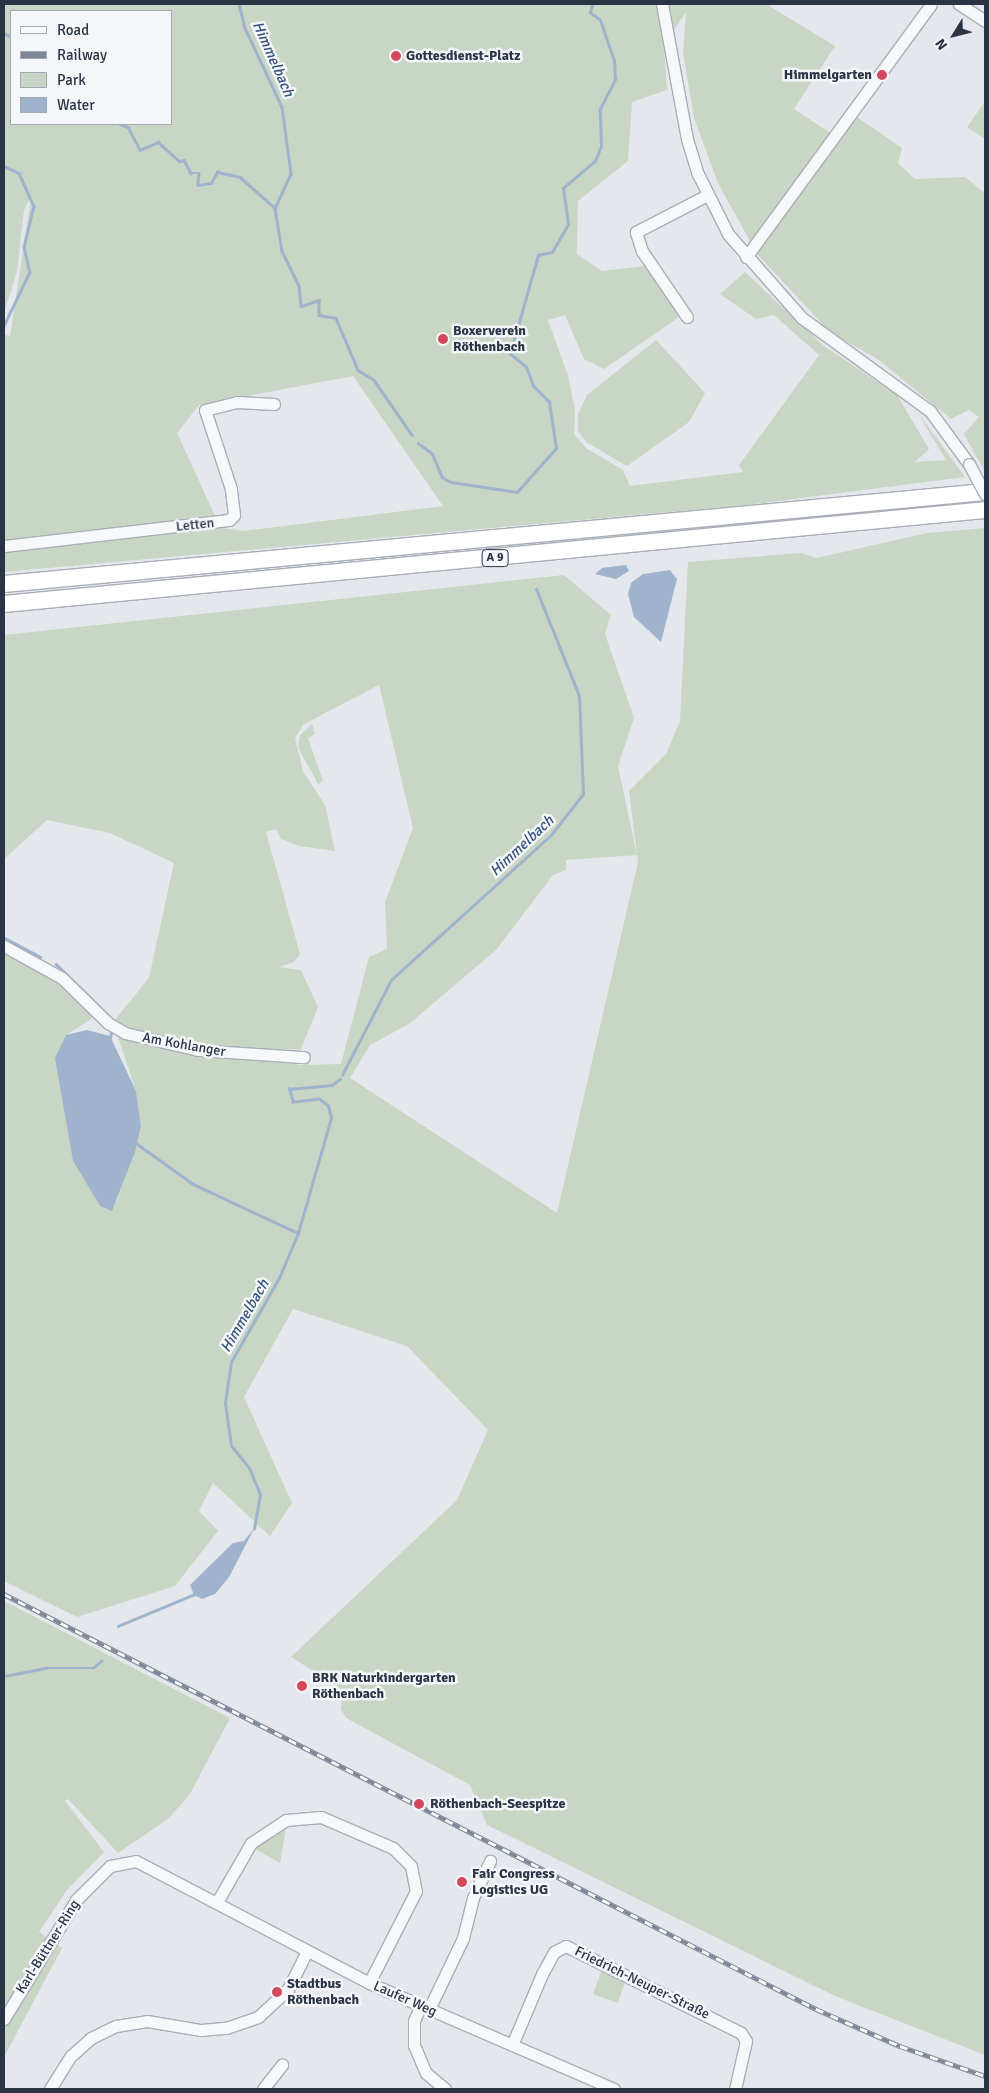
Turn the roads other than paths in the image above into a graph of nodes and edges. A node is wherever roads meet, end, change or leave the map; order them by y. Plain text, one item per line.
1 (662, 4) edge
2 (931, 4) edge
3 (959, 4) edge
4 (985, 21) edge
5 (707, 195) junction
6 (746, 257) junction
7 (687, 317) dead end
8 (274, 404) dead end
9 (985, 493) edge
10 (985, 510) edge
11 (4, 546) edge
12 (4, 584) edge
13 (4, 604) edge
14 (4, 946) edge
15 (304, 1057) dead end
16 (490, 1860) dead end
17 (120, 1861) joint
18 (216, 1902) junction
19 (307, 1951) junction
20 (369, 1983) junction
21 (425, 2007) junction
22 (4, 2019) edge
23 (512, 2045) junction
24 (282, 2065) dead end
25 (50, 2089) edge
26 (264, 2089) edge
27 (445, 2089) edge
28 (611, 2089) edge
29 (735, 2089) edge

1 - 5 street
2 - 6 street
3 - 4 street
5 - 6 street
5 - 7 street
6 - 9 street, bridge
8 - 11 street, Letten
9 - 12 highway, A 9
10 - 13 highway, A 9
14 - 15 street, Am Kohlanger
16 - 21 street
17 - 18 street, Laufer Weg
17 - 22 street, Karl-Büttner-Ring
18 - 19 street, Laufer Weg
18 - 20 street
19 - 20 street, Laufer Weg
19 - 25 street
20 - 21 street, Laufer Weg
21 - 23 street, Laufer Weg
21 - 27 street
23 - 28 street, Laufer Weg
23 - 29 street, Friedrich-Neuper-Straße
24 - 26 street

